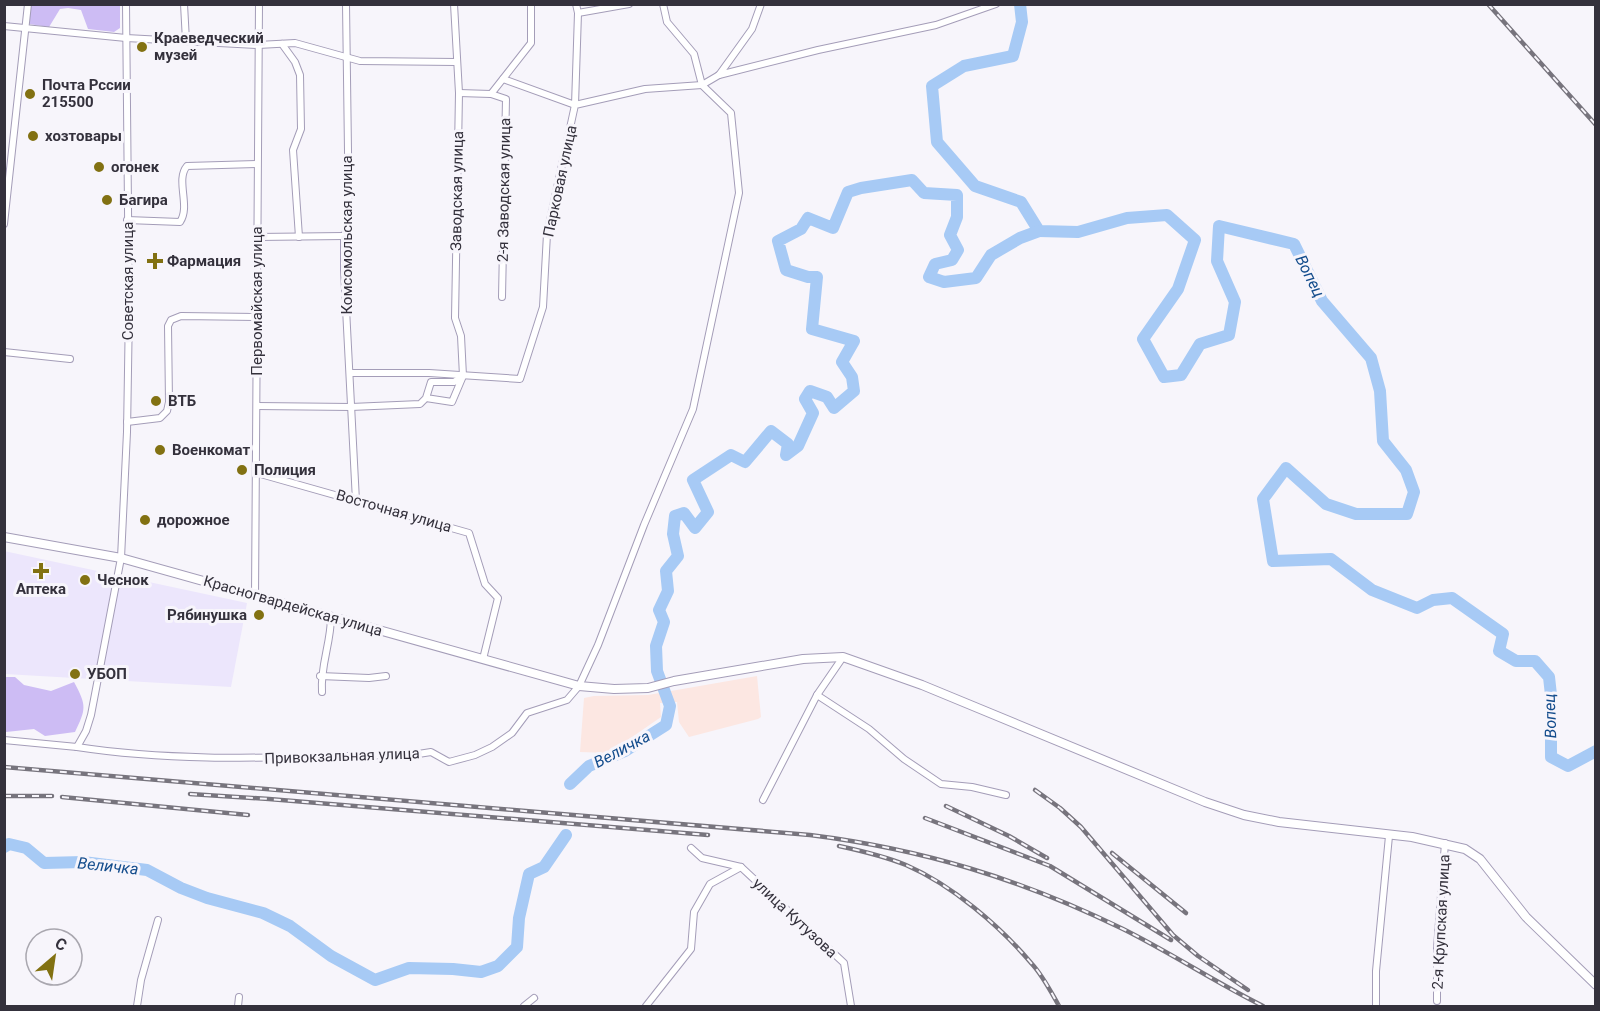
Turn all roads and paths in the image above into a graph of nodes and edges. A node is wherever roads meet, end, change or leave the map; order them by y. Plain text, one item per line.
1 (28, 4) edge
2 (126, 4) edge
3 (184, 4) edge
4 (259, 4) edge
5 (346, 4) edge
6 (454, 4) edge
7 (531, 4) edge
8 (576, 4) edge
9 (629, 4) edge
10 (663, 4) edge
11 (761, 4) edge
12 (996, 4) edge
13 (578, 13) junction
14 (4, 26) edge
15 (26, 28) junction
16 (126, 38) junction
17 (186, 41) junction
18 (282, 44) junction
19 (258, 45) junction
20 (347, 57) junction
21 (456, 62) junction
22 (718, 75) junction
23 (503, 79) junction
24 (702, 85) junction
25 (459, 93) junction
26 (492, 94) junction
27 (576, 105) junction
28 (257, 164) junction
29 (127, 220) junction
30 (4, 224) edge
31 (344, 236) junction
32 (257, 237) junction
33 (298, 237) junction
34 (502, 297) dead end
35 (257, 317) junction
36 (4, 352) edge
37 (70, 359) dead end
38 (350, 374) junction
39 (463, 376) junction
40 (426, 398) junction
41 (257, 406) junction
42 (351, 407) junction
43 (127, 422) junction
44 (257, 473) junction
45 (356, 501) junction
46 (4, 537) edge
47 (121, 558) junction
48 (255, 597) junction
49 (331, 617) junction
50 (843, 657) junction
51 (483, 659) junction
52 (320, 676) junction
53 (386, 676) dead end
54 (579, 686) junction
55 (322, 692) dead end
56 (817, 695) junction
57 (4, 740) edge
58 (77, 747) junction
59 (1005, 795) dead end
60 (763, 800) dead end
61 (1389, 836) junction
62 (1445, 843) junction
63 (691, 848) dead end
64 (741, 867) junction
65 (158, 920) dead end
66 (1596, 985) edge
67 (239, 997) dead end
68 (534, 998) dead end
69 (1437, 1001) dead end
70 (137, 1006) edge
71 (238, 1006) edge
72 (524, 1006) edge
73 (646, 1006) edge
74 (851, 1006) edge
75 (1376, 1006) edge

1 - 15 street
2 - 16 street, Советская улица
3 - 17 street
4 - 19 street, Первомайская улица
5 - 20 street, Комсомольская улица
6 - 21 street, Заводская улица
7 - 23 street
8 - 13 street
9 - 13 street
10 - 24 street
11 - 22 street, Парковая улица
12 - 22 street
13 - 27 street
14 - 15 street
15 - 16 street
15 - 30 street
16 - 17 street
16 - 29 street, Советская улица
17 - 19 street
18 - 19 street
18 - 20 street
18 - 33 street
19 - 28 street, Первомайская улица
20 - 21 street
20 - 31 street, Комсомольская улица
21 - 25 street, Заводская улица
22 - 24 street, Парковая улица
23 - 26 street
23 - 27 street
24 - 27 street, Парковая улица
24 - 54 street
25 - 26 street
25 - 39 street, Заводская улица
26 - 34 street, 2-я Заводская улица
27 - 39 street, Парковая улица
28 - 29 street
28 - 32 street, Первомайская улица
29 - 43 street, Советская улица
31 - 33 street
31 - 38 street, Комсомольская улица
32 - 33 street
32 - 35 street, Первомайская улица
35 - 41 street, Первомайская улица
35 - 43 street
36 - 37 street
38 - 39 street
38 - 42 street, Комсомольская улица
39 - 40 street
39 - 40 street
40 - 42 street
41 - 42 street
41 - 44 street, Первомайская улица
42 - 45 street, Комсомольская улица
43 - 47 street, Советская улица
44 - 45 street, Восточная улица
44 - 48 street, Первомайская улица
45 - 51 street, Восточная улица
46 - 47 street, Красногвардейская улица
47 - 48 street, Красногвардейская улица
47 - 58 street
48 - 49 street, Красногвардейская улица
49 - 51 street, Красногвардейская улица
49 - 52 street
50 - 54 street, Красногвардейская улица
50 - 56 street
50 - 61 street
51 - 54 street, Красногвардейская улица
52 - 53 street
52 - 55 street
54 - 58 street, Привокзальная улица
56 - 59 street
56 - 60 street
57 - 58 street, Привокзальная улица
61 - 62 street
61 - 75 street
62 - 66 street
62 - 69 street, 2-я Крупская улица
63 - 64 street
64 - 73 street
64 - 74 street, улица Кутузова
65 - 70 street
67 - 71 street
68 - 72 street

